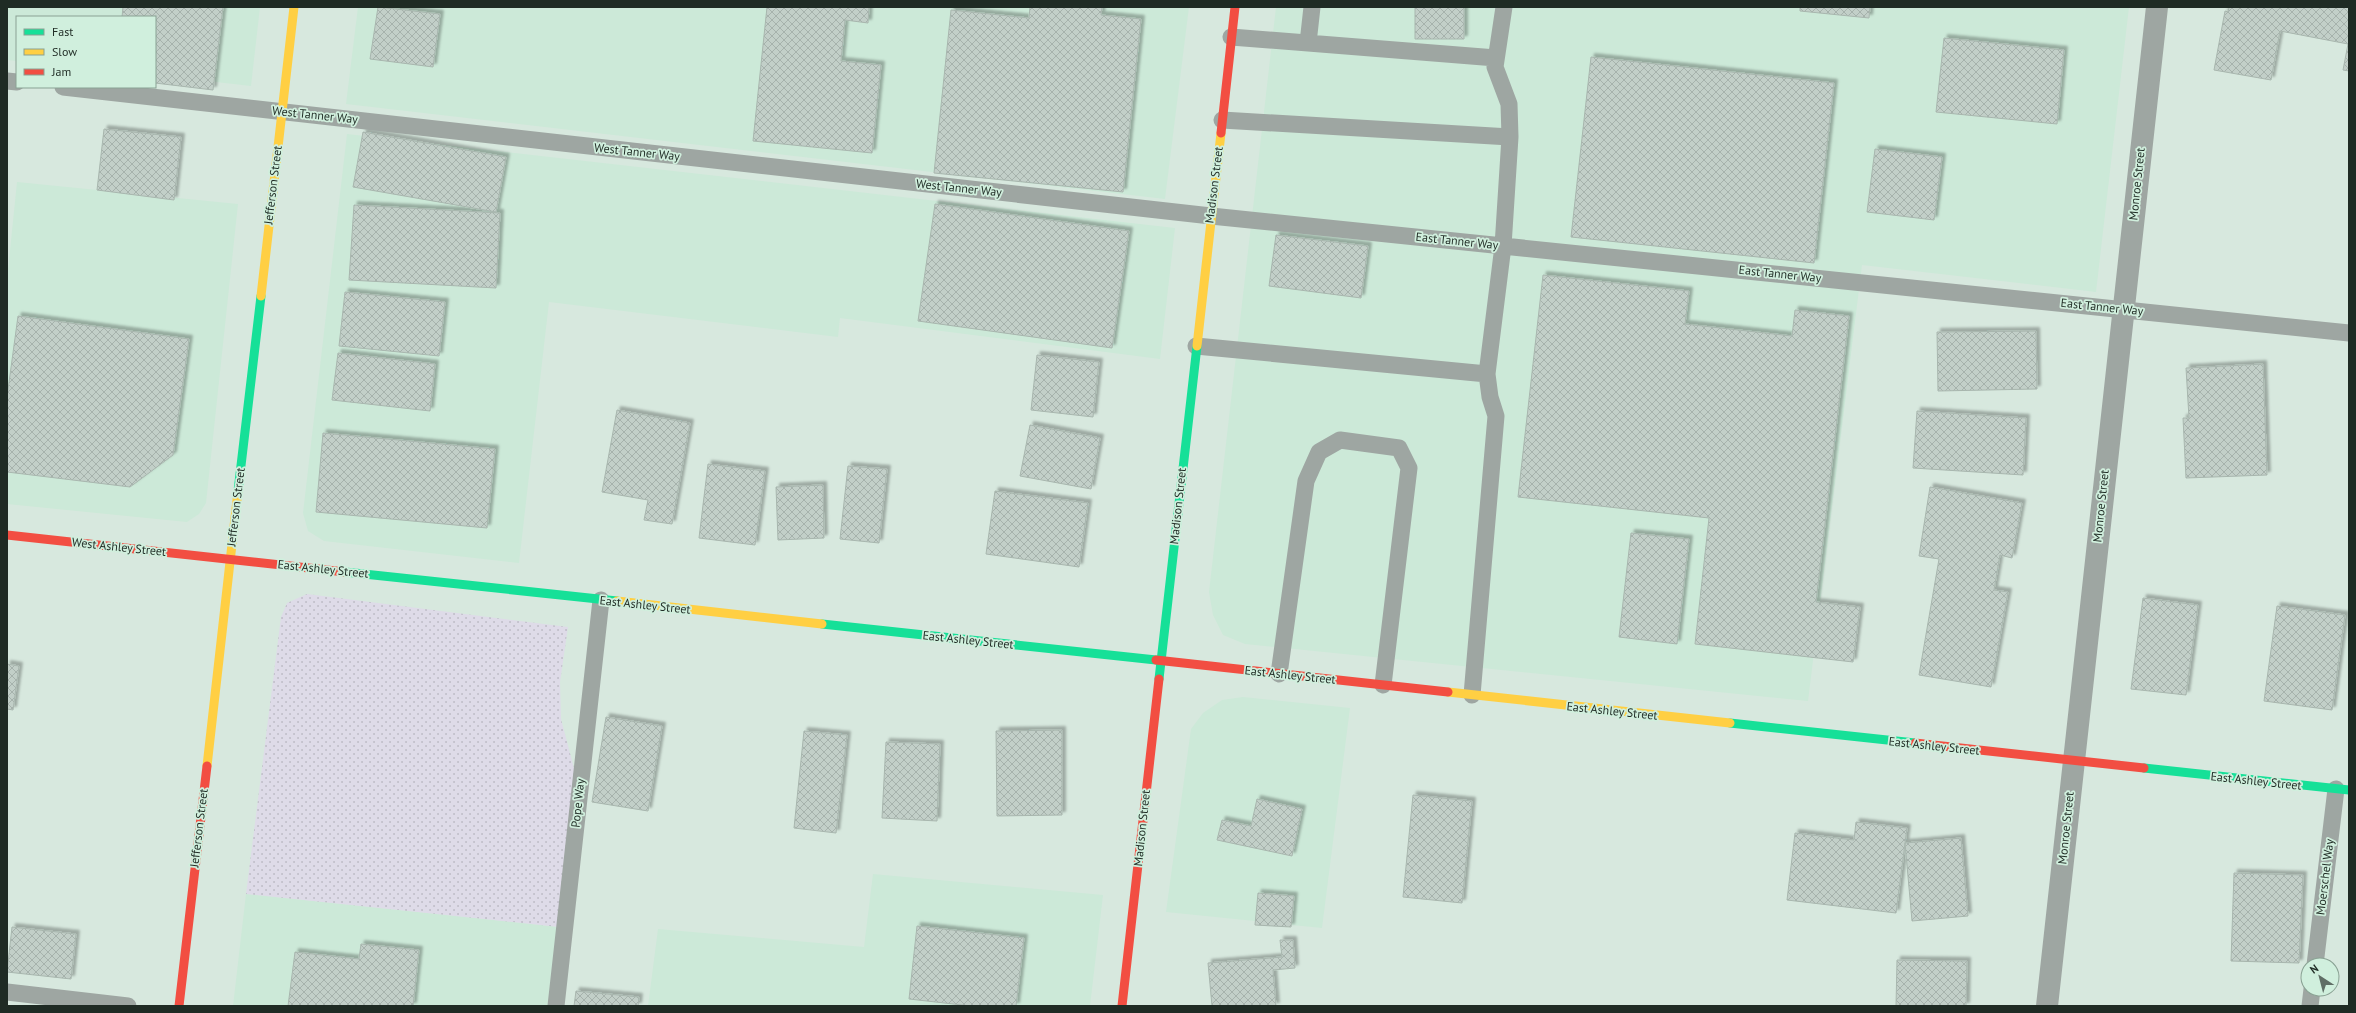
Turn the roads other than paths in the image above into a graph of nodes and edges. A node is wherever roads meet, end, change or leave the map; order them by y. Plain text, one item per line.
1 (294, 7) edge
2 (1235, 7) edge
3 (1312, 7) edge
4 (1504, 7) edge
5 (2157, 7) edge
6 (1231, 37) junction
7 (1308, 43) junction
8 (1496, 58) junction
9 (72, 88) edge
10 (282, 112) junction
11 (1222, 120) junction
12 (1510, 137) junction
13 (1211, 216) junction
14 (1503, 246) junction
15 (2122, 309) junction
16 (2349, 333) edge
17 (1196, 346) junction
18 (1487, 374) junction
19 (7, 535) edge
20 (230, 559) junction
21 (601, 600) junction
22 (1161, 661) junction
23 (1279, 674) junction
24 (1383, 685) junction
25 (1472, 695) junction
26 (2073, 762) junction
27 (2342, 790) edge
28 (2316, 957) edge
29 (7, 992) edge
30 (128, 1006) edge
31 (179, 1006) edge
32 (556, 1006) edge
33 (1122, 1006) edge
34 (2047, 1006) edge

1 - 10 street, Jefferson Street
2 - 6 street, Madison Street
3 - 7 lane
4 - 8 lane
5 - 15 street, Monroe Street
6 - 7 lane
6 - 11 street, Madison Street
7 - 8 lane
8 - 12 lane
9 - 10 lane, West Tanner Way
10 - 13 lane, West Tanner Way
10 - 20 street, Jefferson Street
11 - 12 lane
11 - 13 street, Madison Street
12 - 14 lane
13 - 14 lane, East Tanner Way
13 - 17 street, Madison Street
14 - 15 lane, East Tanner Way
14 - 18 lane
15 - 16 lane, East Tanner Way
15 - 26 street, Monroe Street
17 - 18 lane
17 - 22 street, Madison Street
18 - 25 lane
19 - 20 street, West Ashley Street
20 - 21 street, East Ashley Street
20 - 31 street, Jefferson Street
21 - 22 street, East Ashley Street
21 - 32 lane, Pope Way
22 - 23 street, East Ashley Street
22 - 33 street, Madison Street
23 - 24 street, East Ashley Street
23 - 24 lane
24 - 25 street, East Ashley Street
25 - 26 street, East Ashley Street
26 - 27 street, East Ashley Street
26 - 34 street, Monroe Street
27 - 28 lane, Moerschel Way
29 - 30 lane

